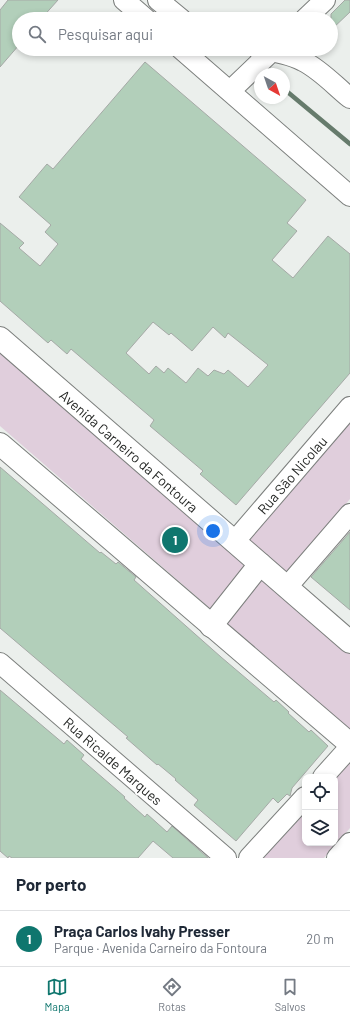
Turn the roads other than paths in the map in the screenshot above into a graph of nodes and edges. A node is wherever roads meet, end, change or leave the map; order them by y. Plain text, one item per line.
1 (124, 0) edge
2 (158, 0) edge
3 (325, 0) edge
4 (138, 12) edge
5 (172, 12) edge
6 (312, 12) edge
7 (189, 56) edge
8 (262, 56) edge
9 (292, 56) edge
10 (230, 91) junction
11 (350, 98) edge
12 (350, 196) edge
13 (0, 338) edge
14 (348, 414) edge
15 (0, 444) edge
16 (350, 514) edge
17 (234, 542) junction
18 (260, 564) junction
19 (287, 587) junction
20 (211, 626) junction
21 (350, 642) edge
22 (0, 663) edge
23 (350, 744) edge
24 (350, 748) edge
25 (326, 774) edge
26 (302, 800) edge
27 (350, 843) edge
28 (226, 858) edge
29 (249, 858) edge
30 (337, 858) edge

1 - 4 street
2 - 5 street
3 - 6 street
7 - 10 street
8 - 10 street
9 - 11 street
10 - 12 street
13 - 17 main road, Avenida Carneiro da Fontoura
14 - 17 street, Rua São Nicolau
15 - 20 main road
16 - 19 street
17 - 18 main road, Avenida Carneiro da Fontoura
18 - 19 main road, Avenida Carneiro da Fontoura
18 - 20 main road
19 - 21 main road, Avenida Carneiro da Fontoura
20 - 23 main road
22 - 28 street, Rua Ricalde Marques
24 - 25 street
26 - 29 street
27 - 30 street

